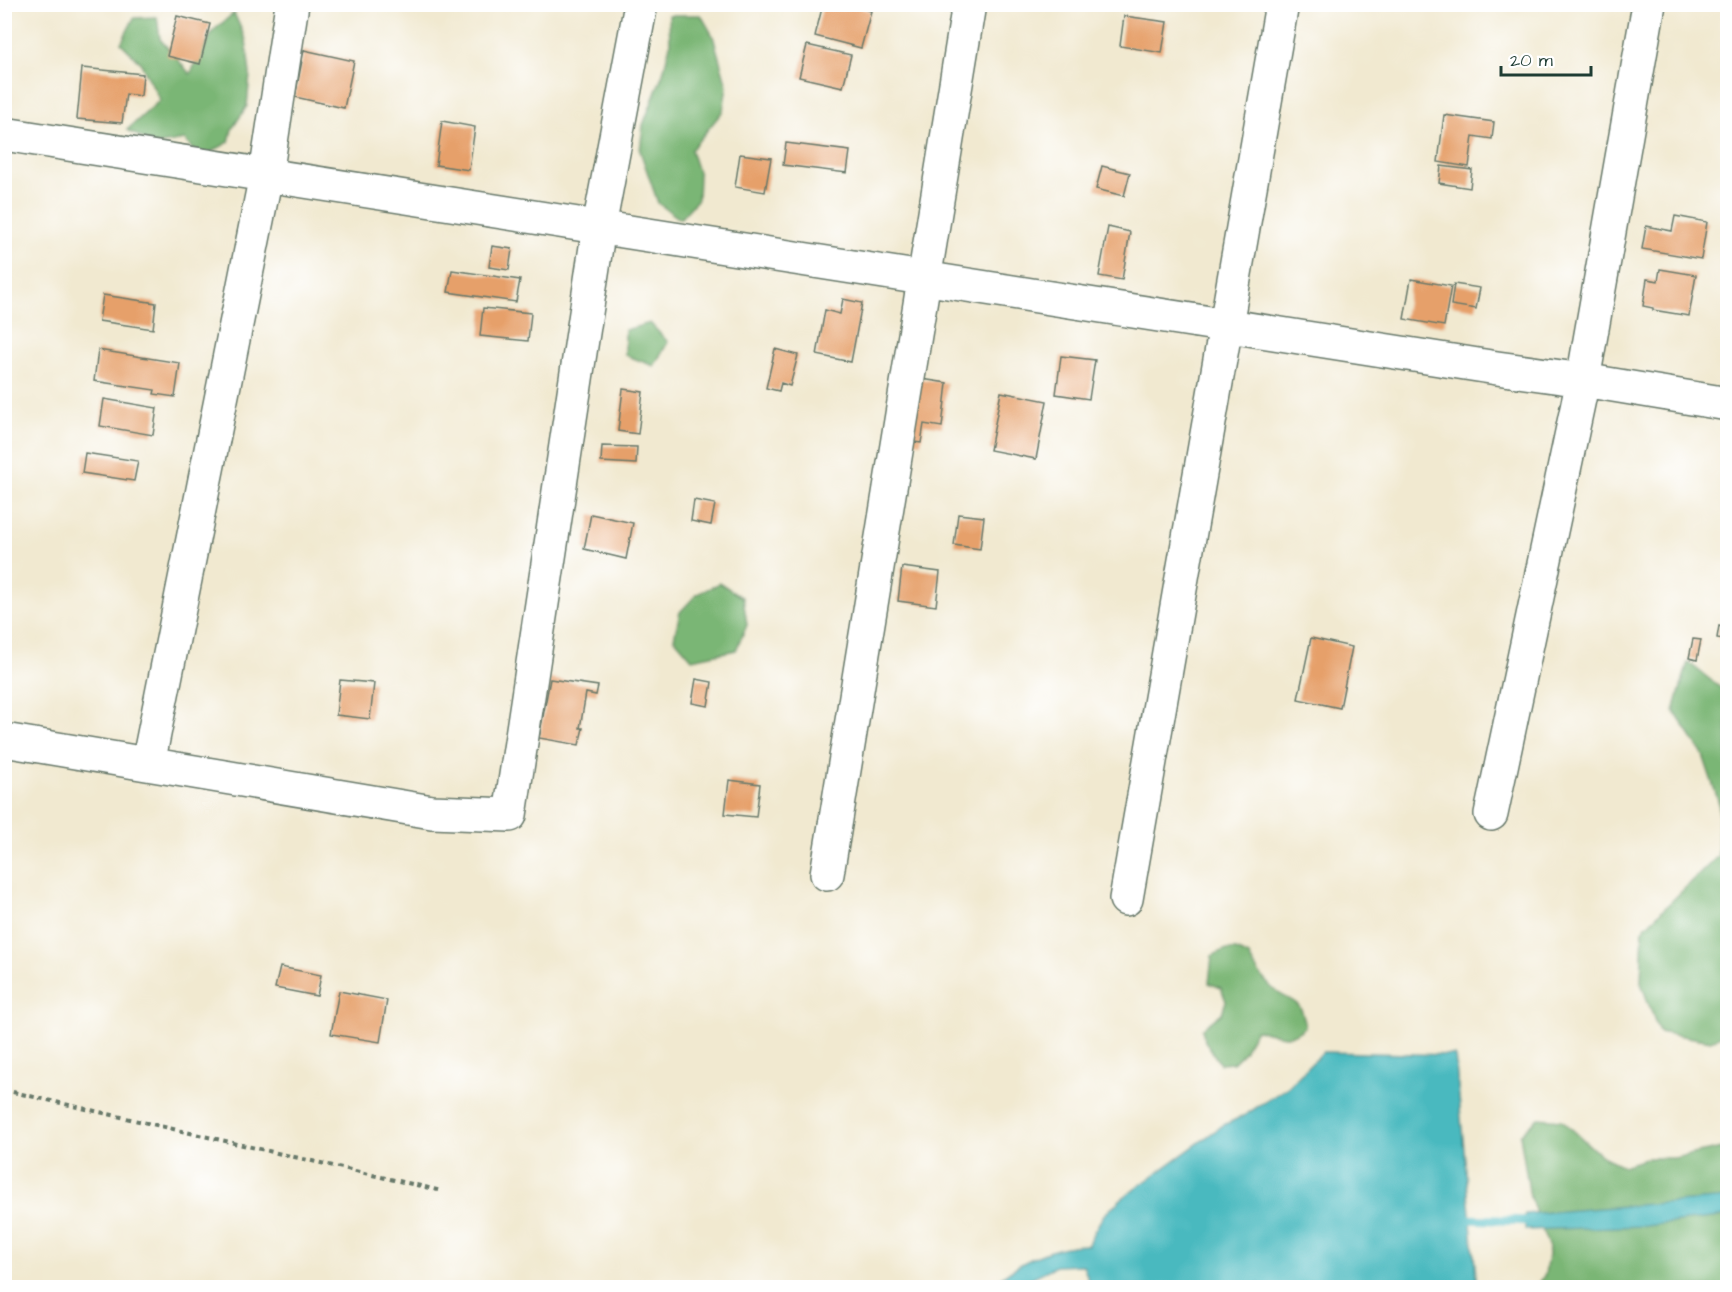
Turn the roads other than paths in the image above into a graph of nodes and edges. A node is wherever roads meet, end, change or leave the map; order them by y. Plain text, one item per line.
1 (292, 4) edge
2 (641, 4) edge
3 (969, 4) edge
4 (1282, 4) edge
5 (1649, 4) edge
6 (4, 134) edge
7 (266, 175) junction
8 (599, 227) junction
9 (925, 279) junction
10 (1226, 325) junction
11 (1583, 380) junction
12 (1728, 404) edge
13 (4, 740) edge
14 (148, 764) junction
15 (1491, 814) dead end
16 (827, 873) dead end
17 (1126, 898) dead end

1 - 7 street
2 - 8 street
3 - 9 street
4 - 10 street
5 - 11 street
6 - 7 street
7 - 8 street
7 - 14 street
8 - 9 street
8 - 14 street
9 - 10 street
9 - 16 street
10 - 11 street
10 - 17 street
11 - 12 street
11 - 15 street
13 - 14 street

